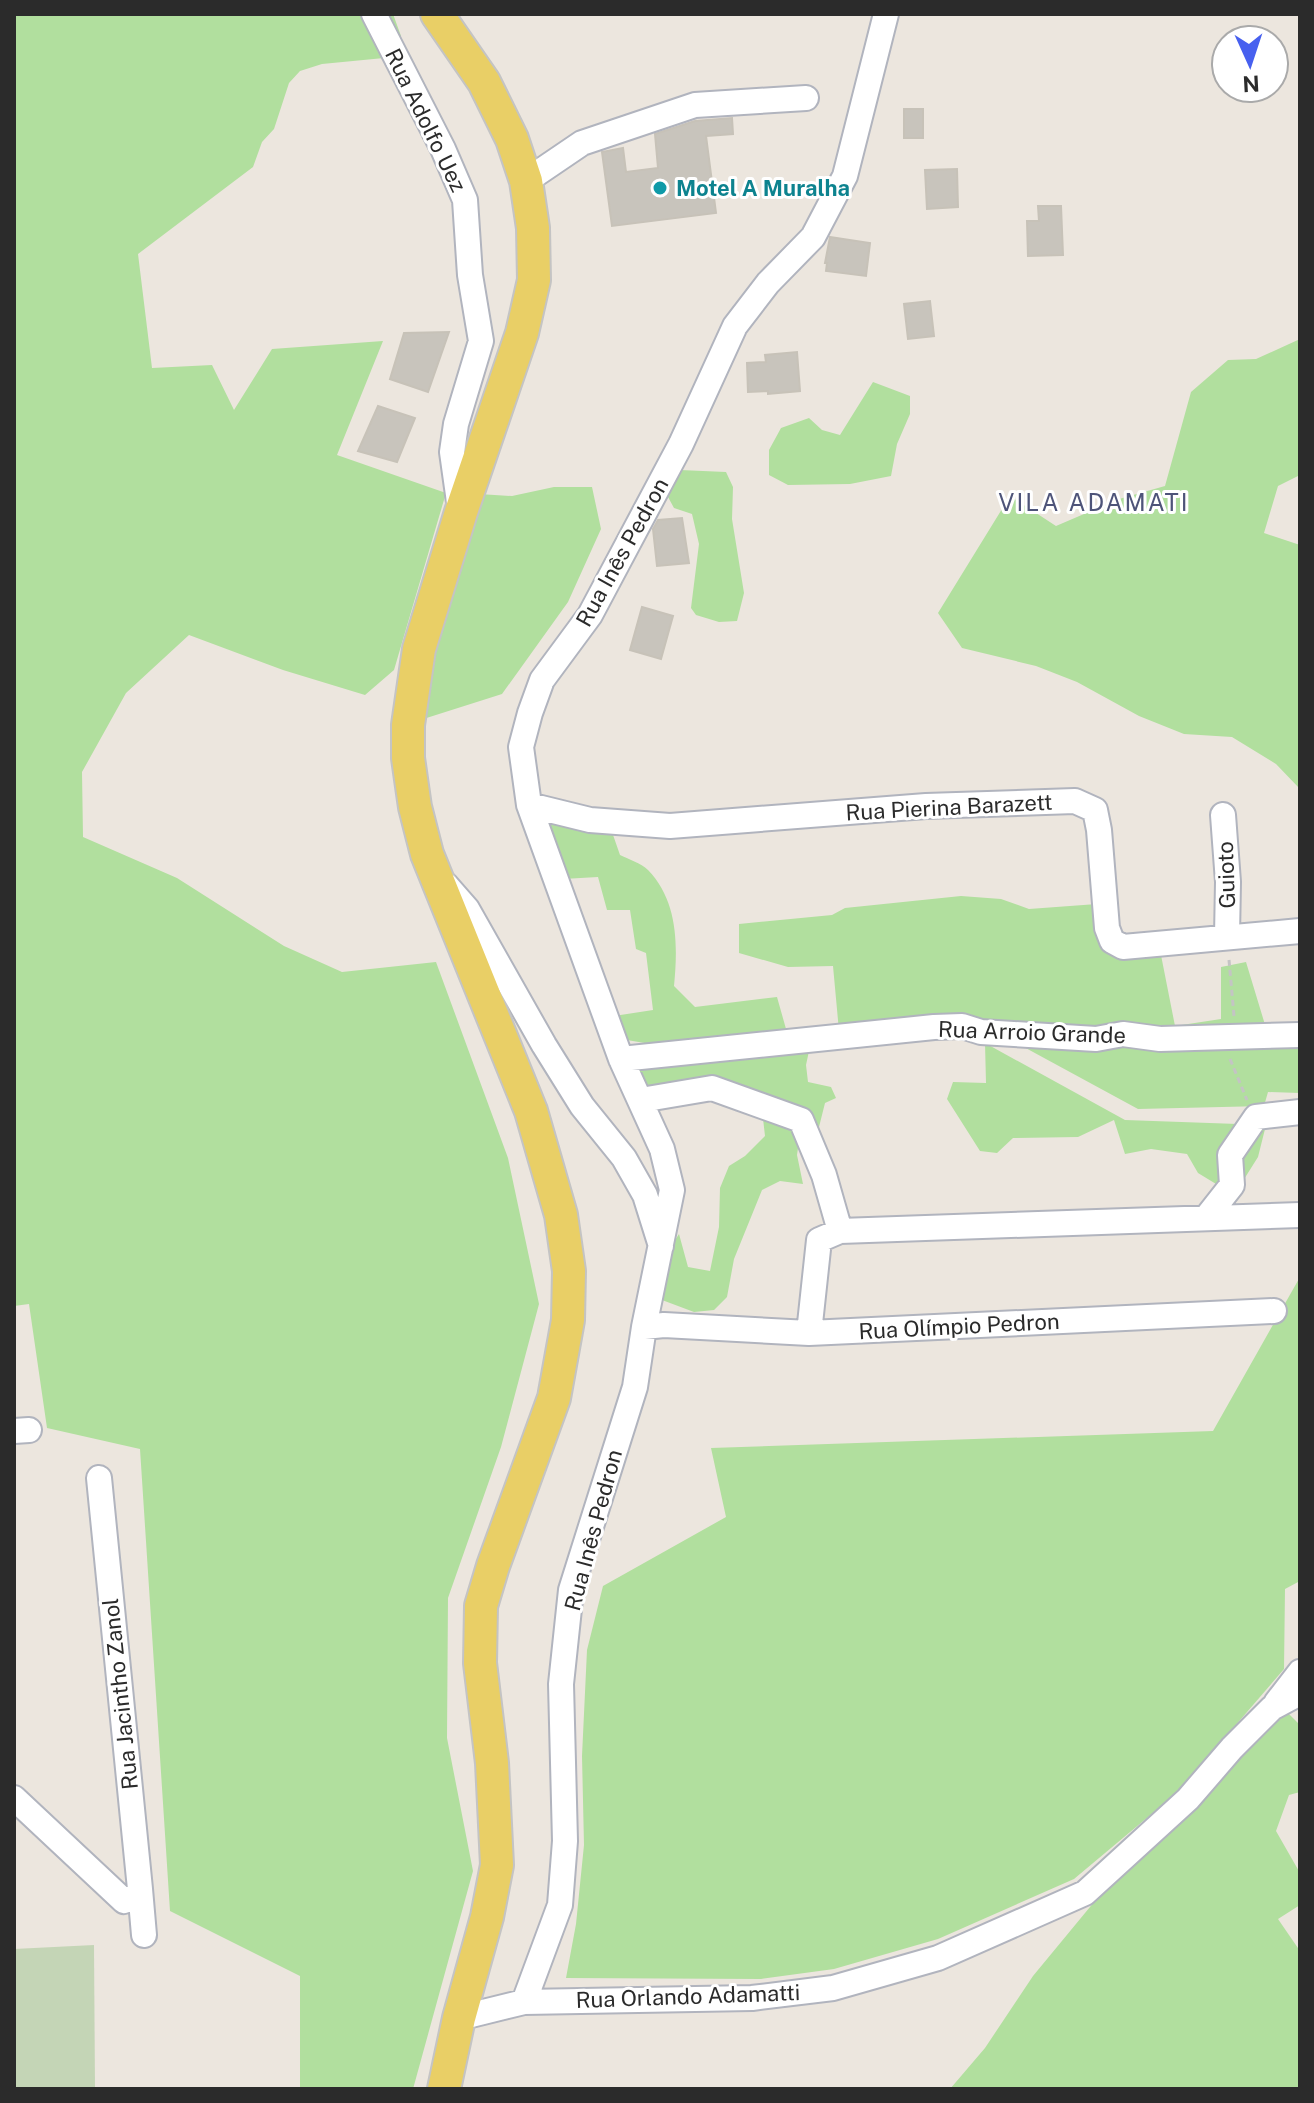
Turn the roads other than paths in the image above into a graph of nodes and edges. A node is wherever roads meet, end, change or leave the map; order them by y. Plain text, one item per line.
1 (374, 14) edge
2 (437, 14) edge
3 (886, 14) edge
4 (806, 98) dead end
5 (526, 181) junction
6 (461, 512) junction
7 (529, 805) junction
8 (1223, 815) dead end
9 (432, 867) junction
10 (1300, 931) edge
11 (1227, 936) junction
12 (1300, 1035) edge
13 (621, 1059) junction
14 (641, 1100) junction
15 (1300, 1112) edge
16 (1300, 1215) edge
17 (1206, 1218) junction
18 (840, 1231) junction
19 (661, 1249) junction
20 (1274, 1311) dead end
21 (644, 1327) junction
22 (809, 1333) junction
23 (99, 1478) dead end
24 (1300, 1672) edge
25 (1300, 1693) edge
26 (1272, 1708) junction
27 (14, 1798) edge
28 (132, 1895) junction
29 (144, 1935) dead end
30 (524, 2002) junction
31 (459, 2018) junction
32 (444, 2089) edge

1 - 6 street, Rua Adolfo Uez
2 - 5 main road
3 - 7 street, Rua Inês Pedron
4 - 5 street
5 - 6 main road
6 - 9 main road
7 - 11 street, Rua Pierina Barazett
7 - 13 street, Rua Inês Pedron
8 - 11 street, Guioto
9 - 19 street, Rua Inês Pedron
9 - 31 main road
10 - 11 street, Rua Pierina Barazett
12 - 13 street, Rua Arroio Grande
13 - 14 street, Rua Inês Pedron
14 - 18 street
14 - 19 street, Rua Inês Pedron
15 - 17 street
16 - 17 street
17 - 18 street
18 - 22 street
19 - 21 street, Rua Inês Pedron
20 - 22 street, Rua Olímpio Pedron
21 - 22 street, Rua Olímpio Pedron
21 - 30 street, Rua Inês Pedron
23 - 28 street, Rua Jacintho Zanol
24 - 26 street
25 - 26 street, Rua Orlando Adamatti
26 - 30 street, Rua Orlando Adamatti
27 - 28 street
28 - 29 street, Rua Jacintho Zanol
30 - 31 street, Rua Orlando Adamatti
31 - 32 main road

